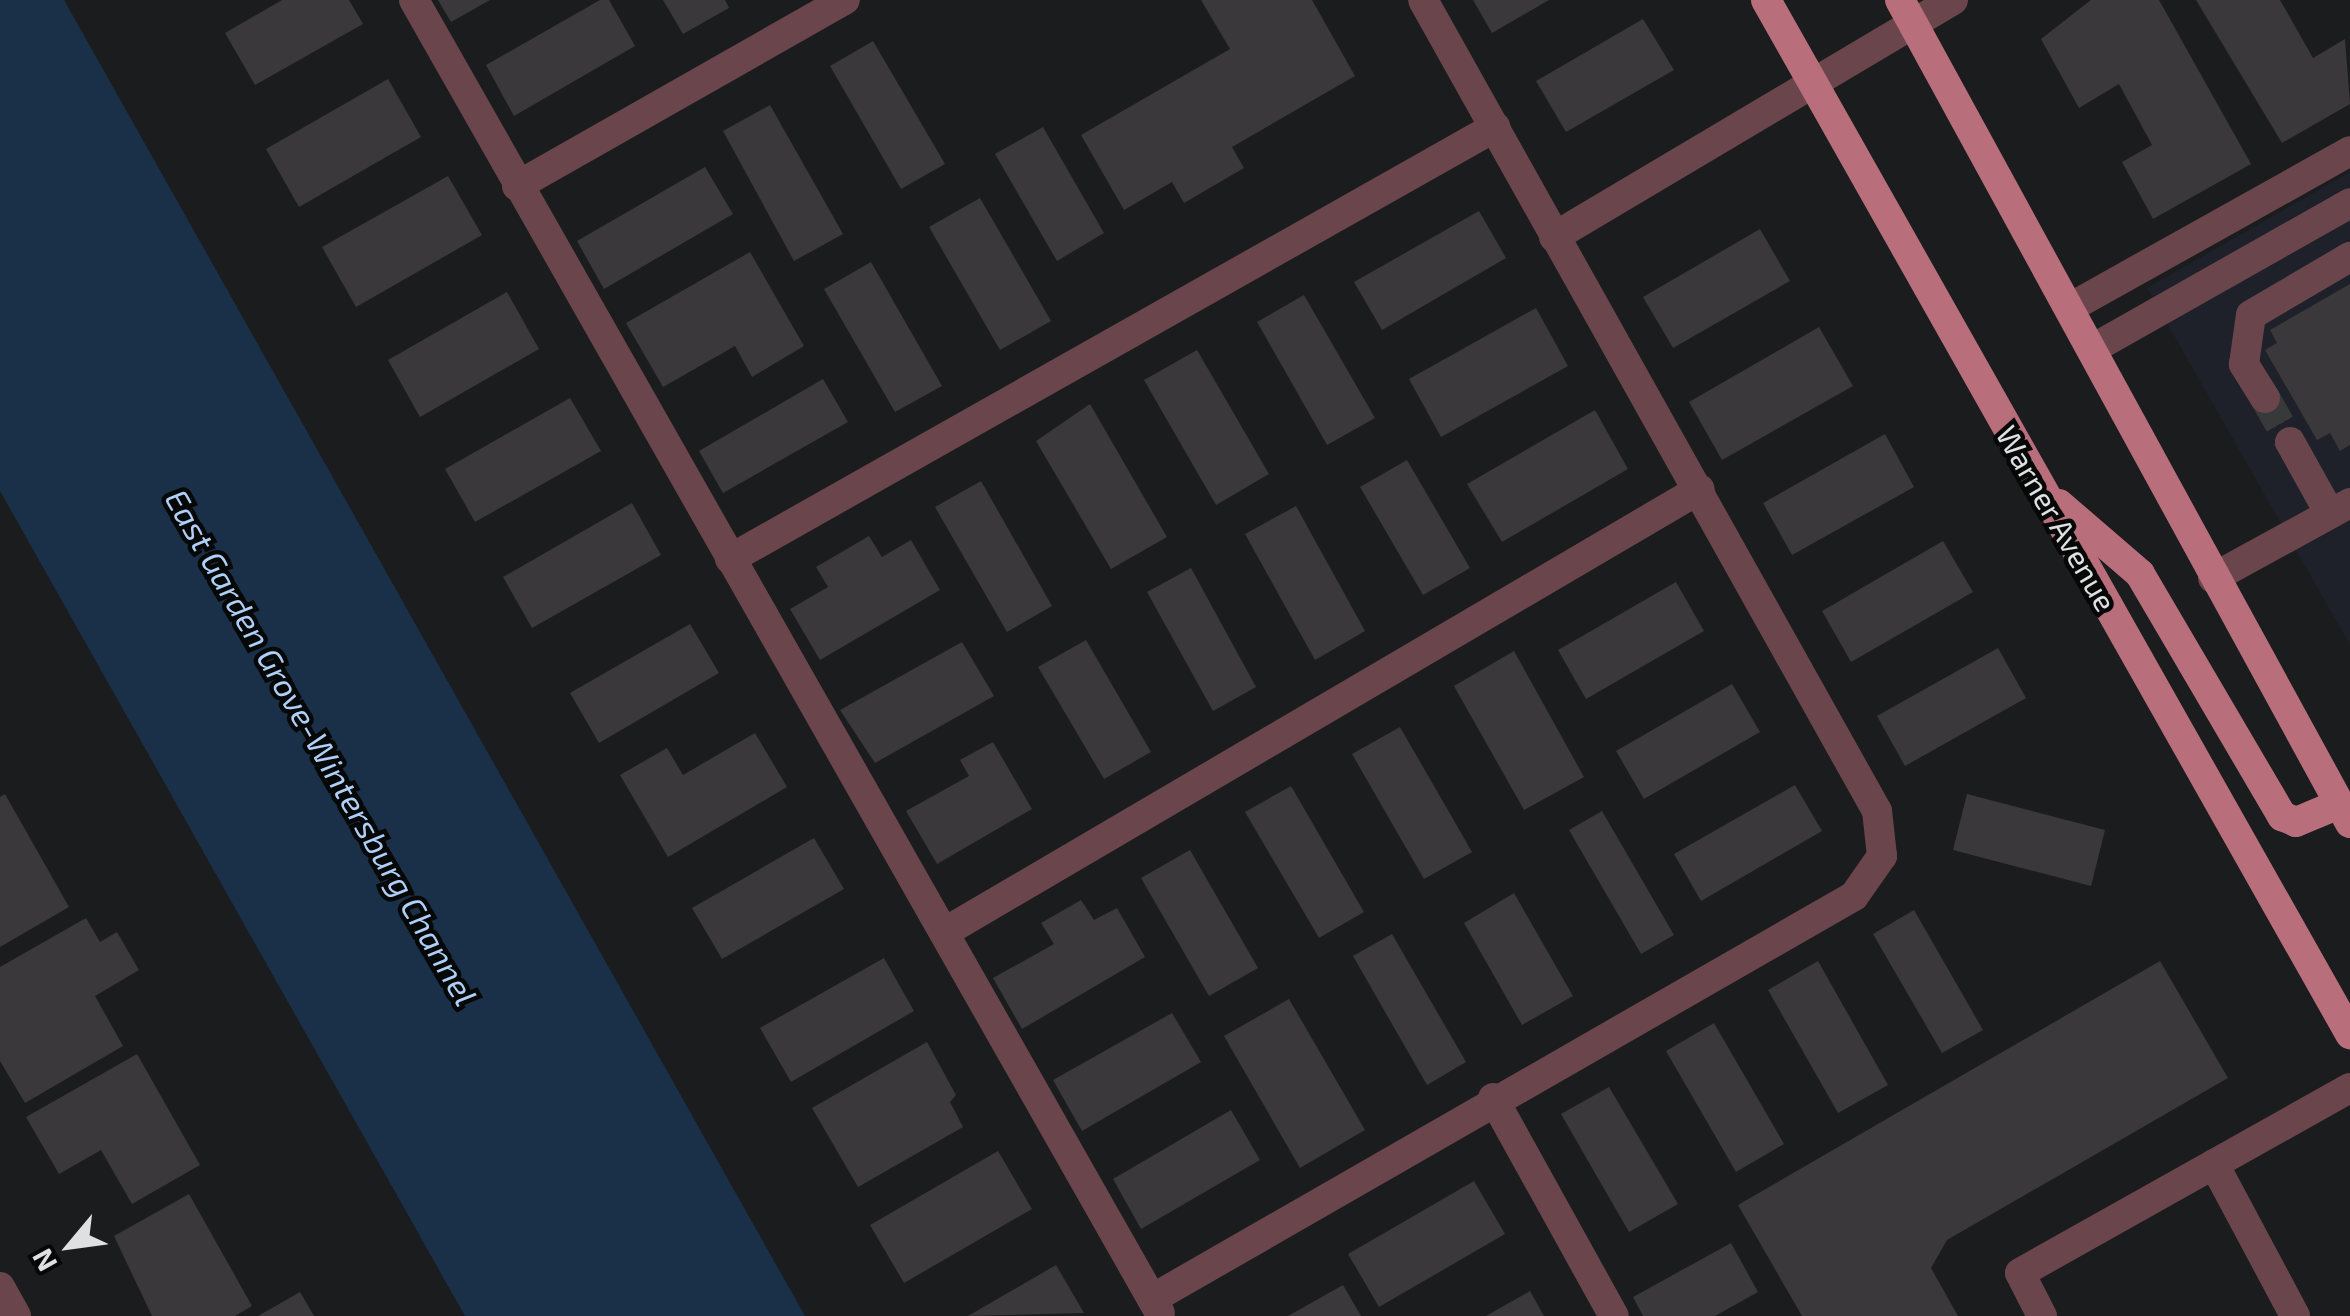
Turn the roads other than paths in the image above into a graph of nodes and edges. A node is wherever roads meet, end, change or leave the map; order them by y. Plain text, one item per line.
1 (414, 0) edge
2 (845, 0) edge
3 (1423, 0) edge
4 (1766, 0) edge
5 (1953, 0) edge
6 (1907, 12) edge
7 (1814, 84) junction
8 (1495, 127) junction
9 (2350, 151) edge
10 (517, 186) junction
11 (2350, 203) edge
12 (1554, 237) junction
13 (2350, 257) edge
14 (2073, 306) junction
15 (2094, 348) junction
16 (2264, 398) tunnel mouth
17 (2290, 442) tunnel mouth
18 (1700, 489) junction
19 (2041, 489) junction
20 (2340, 508) edge
21 (730, 559) junction
22 (2213, 578) junction
23 (2346, 809) edge
24 (944, 932) junction
25 (2350, 1034) edge
26 (2350, 1088) edge
27 (1492, 1098) junction
28 (2214, 1164) junction
29 (0, 1287) edge
30 (1157, 1308) edge
31 (16, 1316) edge
32 (1614, 1316) edge
33 (2042, 1316) edge
34 (2294, 1316) edge

1 - 10 street
2 - 10 street
3 - 8 street
4 - 7 main road, Warner Avenue
5 - 6 street
6 - 7 street
6 - 14 main road
7 - 12 street
7 - 19 main road, Warner Avenue
8 - 12 street
8 - 21 street
9 - 14 street
10 - 21 street
11 - 15 street
12 - 18 street
13 - 16 street
14 - 15 main road
15 - 22 main road
17 - 20 street
18 - 24 street
18 - 27 street
19 - 23 main road
19 - 25 main road, Warner Avenue
20 - 22 street
21 - 24 street
22 - 23 main road
24 - 30 street
26 - 28 street
27 - 30 street
27 - 32 street
28 - 33 street
28 - 34 street
29 - 31 street

